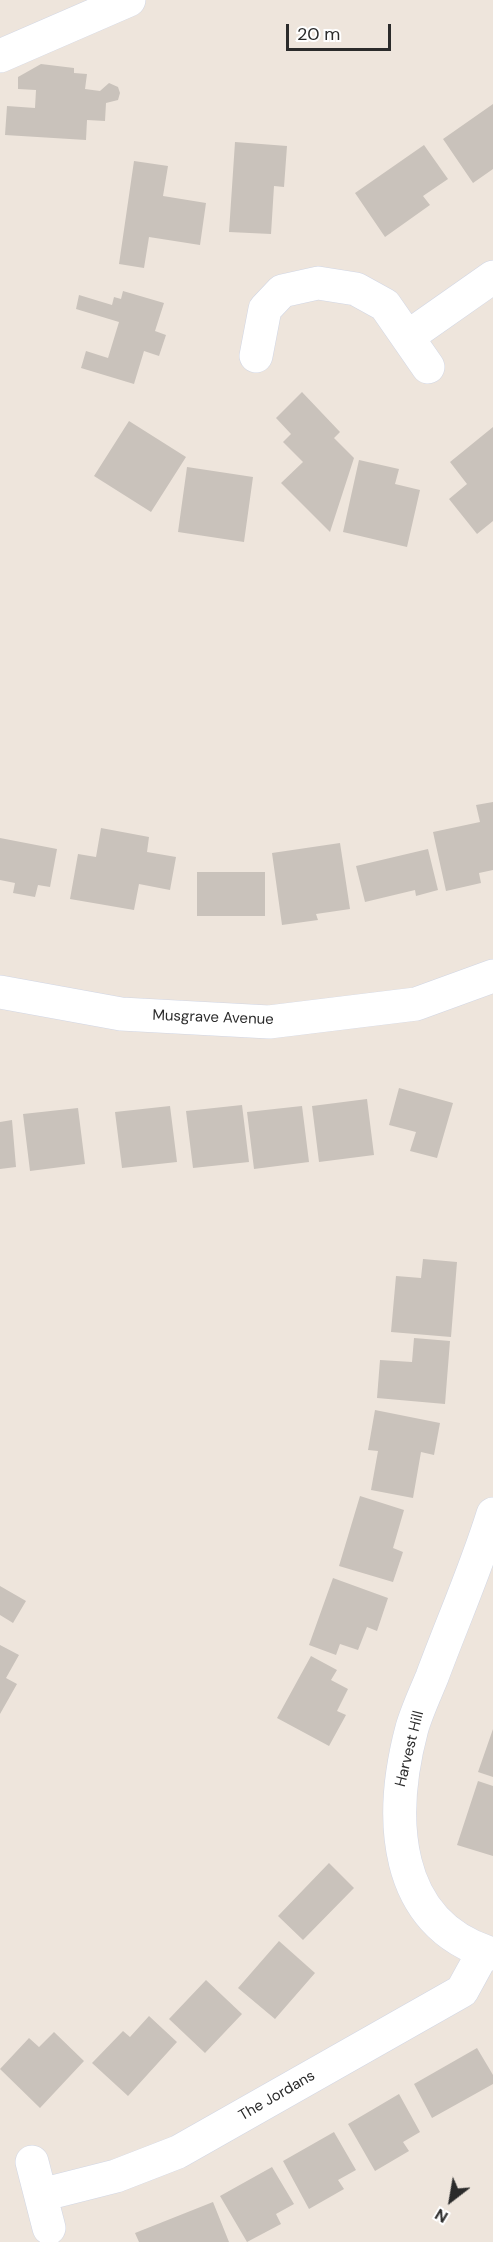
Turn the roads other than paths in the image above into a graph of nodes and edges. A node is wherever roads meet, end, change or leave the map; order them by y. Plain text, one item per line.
1 (129, 0) edge
2 (0, 56) edge
3 (493, 277) edge
4 (409, 336) junction
5 (256, 356) dead end
6 (428, 367) dead end
7 (493, 976) edge
8 (0, 993) edge
9 (493, 1514) edge
10 (489, 1953) edge
11 (32, 2162) dead end
12 (41, 2195) junction
13 (49, 2228) dead end

1 - 2 street
3 - 4 street
4 - 5 street
4 - 6 street
7 - 8 street, Musgrave Avenue
9 - 10 street, Harvest Hill
10 - 12 street, The Jordans
11 - 12 street
12 - 13 street

